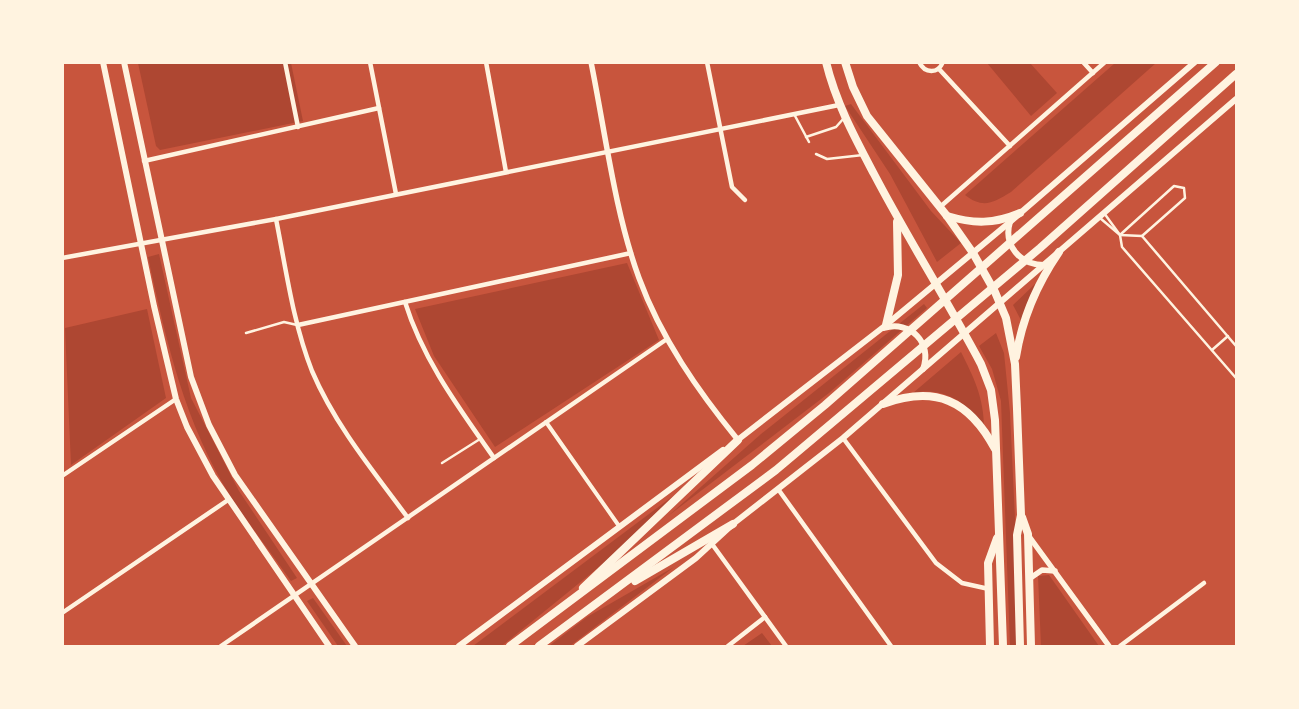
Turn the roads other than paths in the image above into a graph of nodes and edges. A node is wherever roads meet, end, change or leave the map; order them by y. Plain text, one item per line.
1 (103, 62) edge
2 (124, 62) edge
3 (285, 62) edge
4 (370, 62) edge
5 (486, 62) edge
6 (591, 62) edge
7 (707, 62) edge
8 (826, 62) edge
9 (845, 62) edge
10 (919, 62) edge
11 (943, 62) edge
12 (1083, 62) edge
13 (1105, 62) edge
14 (1195, 62) edge
15 (1216, 62) edge
16 (939, 68) junction
17 (1093, 73) junction
18 (1236, 74) edge
19 (1236, 99) edge
20 (839, 105) junction
21 (379, 108) junction
22 (794, 114) junction
23 (845, 116) junction
24 (298, 127) junction
25 (719, 129) junction
26 (806, 137) junction
27 (809, 142) dead end
28 (1010, 146) junction
29 (609, 151) junction
30 (816, 154) dead end
31 (864, 155) junction
32 (144, 161) junction
33 (506, 172) junction
34 (396, 194) junction
35 (745, 200) dead end
36 (940, 207) junction
37 (1020, 213) junction
38 (1102, 215) junction
39 (947, 216) junction
40 (897, 218) junction
41 (276, 219) junction
42 (1010, 222) junction
43 (1120, 235) junction
44 (1142, 236) junction
45 (160, 241) junction
46 (141, 244) junction
47 (1059, 252) junction
48 (631, 253) junction
49 (973, 253) junction
50 (62, 258) edge
51 (1044, 266) junction
52 (935, 284) junction
53 (405, 302) junction
54 (1000, 302) junction
55 (298, 325) junction
56 (884, 327) junction
57 (246, 333) dead end
58 (964, 334) junction
59 (1228, 336) junction
60 (667, 339) junction
61 (1236, 346) edge
62 (1212, 350) junction
63 (1015, 364) junction
64 (921, 372) junction
65 (1236, 378) edge
66 (176, 399) junction
67 (883, 404) junction
68 (546, 422) junction
69 (844, 438) junction
70 (480, 439) junction
71 (738, 440) junction
72 (997, 453) junction
73 (494, 458) junction
74 (442, 463) dead end
75 (62, 476) edge
76 (778, 489) junction
77 (228, 500) junction
78 (1021, 515) junction
79 (408, 518) junction
80 (733, 524) junction
81 (619, 526) junction
82 (999, 534) junction
83 (1028, 534) junction
84 (712, 544) junction
85 (1055, 571) junction
86 (1029, 579) junction
87 (1204, 583) dead end
88 (310, 584) junction
89 (989, 589) junction
90 (294, 596) junction
91 (594, 605) junction
92 (566, 606) junction
93 (62, 613) edge
94 (765, 618) junction
95 (220, 646) edge
96 (329, 646) edge
97 (355, 646) edge
98 (459, 646) edge
99 (510, 646) edge
100 (539, 646) edge
101 (578, 646) edge
102 (728, 646) edge
103 (786, 646) edge
104 (890, 646) edge
105 (990, 646) edge
106 (1002, 646) edge
107 (1020, 646) edge
108 (1031, 646) edge
109 (1108, 646) edge
110 (1120, 646) edge

1 - 46 main road
2 - 32 main road
3 - 24 street
4 - 21 street
5 - 33 street
6 - 29 street
7 - 25 street
8 - 20 main road
9 - 36 main road
10 - 16 street
11 - 16 street
12 - 17 street
13 - 17 street
14 - 37 main road
15 - 92 main road
16 - 28 street
17 - 28 street
18 - 91 main road
19 - 38 main road
20 - 22 street
20 - 23 main road
21 - 24 street
21 - 34 street
22 - 25 street
22 - 26 lane
23 - 26 lane
23 - 31 main road
24 - 32 street
25 - 29 street
25 - 35 street
26 - 27 lane
28 - 36 street
29 - 33 street
29 - 48 street
30 - 31 lane
31 - 40 main road
32 - 45 main road
33 - 34 street
34 - 41 street
36 - 39 main road
37 - 39 main road
37 - 42 main road
38 - 43 lane
38 - 43 lane
38 - 47 main road
39 - 49 main road
40 - 52 main road
40 - 56 main road
41 - 45 street
41 - 55 street
42 - 49 main road
42 - 51 main road
43 - 44 lane
43 - 44 lane
43 - 62 lane
44 - 59 lane
45 - 46 street
45 - 88 main road
46 - 50 street
46 - 66 main road
47 - 51 main road
47 - 63 main road
48 - 53 street
48 - 60 street
49 - 52 main road
49 - 54 main road
51 - 54 main road
52 - 56 main road
52 - 58 main road
53 - 55 street
53 - 70 street
54 - 58 main road
54 - 63 main road
55 - 57 lane
55 - 79 street
56 - 64 main road
56 - 71 main road
58 - 64 main road
58 - 72 main road
59 - 61 lane
59 - 62 lane
60 - 68 street
60 - 71 street
62 - 65 lane
63 - 78 main road
64 - 67 main road
66 - 75 street
66 - 77 main road
67 - 69 main road
67 - 72 main road
68 - 73 street
68 - 81 street
69 - 76 main road
69 - 89 street
70 - 73 street
70 - 74 lane
71 - 81 main road
71 - 92 main road
72 - 82 main road
73 - 79 street
76 - 80 main road
76 - 104 street
77 - 90 main road
77 - 93 street
78 - 83 main road
78 - 107 main road
79 - 88 street
80 - 84 main road
80 - 91 main road
81 - 98 main road
82 - 89 main road
82 - 106 main road
83 - 85 street
83 - 86 main road
84 - 94 street
84 - 101 main road
85 - 86 street
85 - 109 street
86 - 108 main road
87 - 110 street
88 - 90 street
88 - 97 main road
89 - 105 main road
90 - 95 street
90 - 96 main road
91 - 100 main road
92 - 99 main road
94 - 102 street
94 - 103 street

